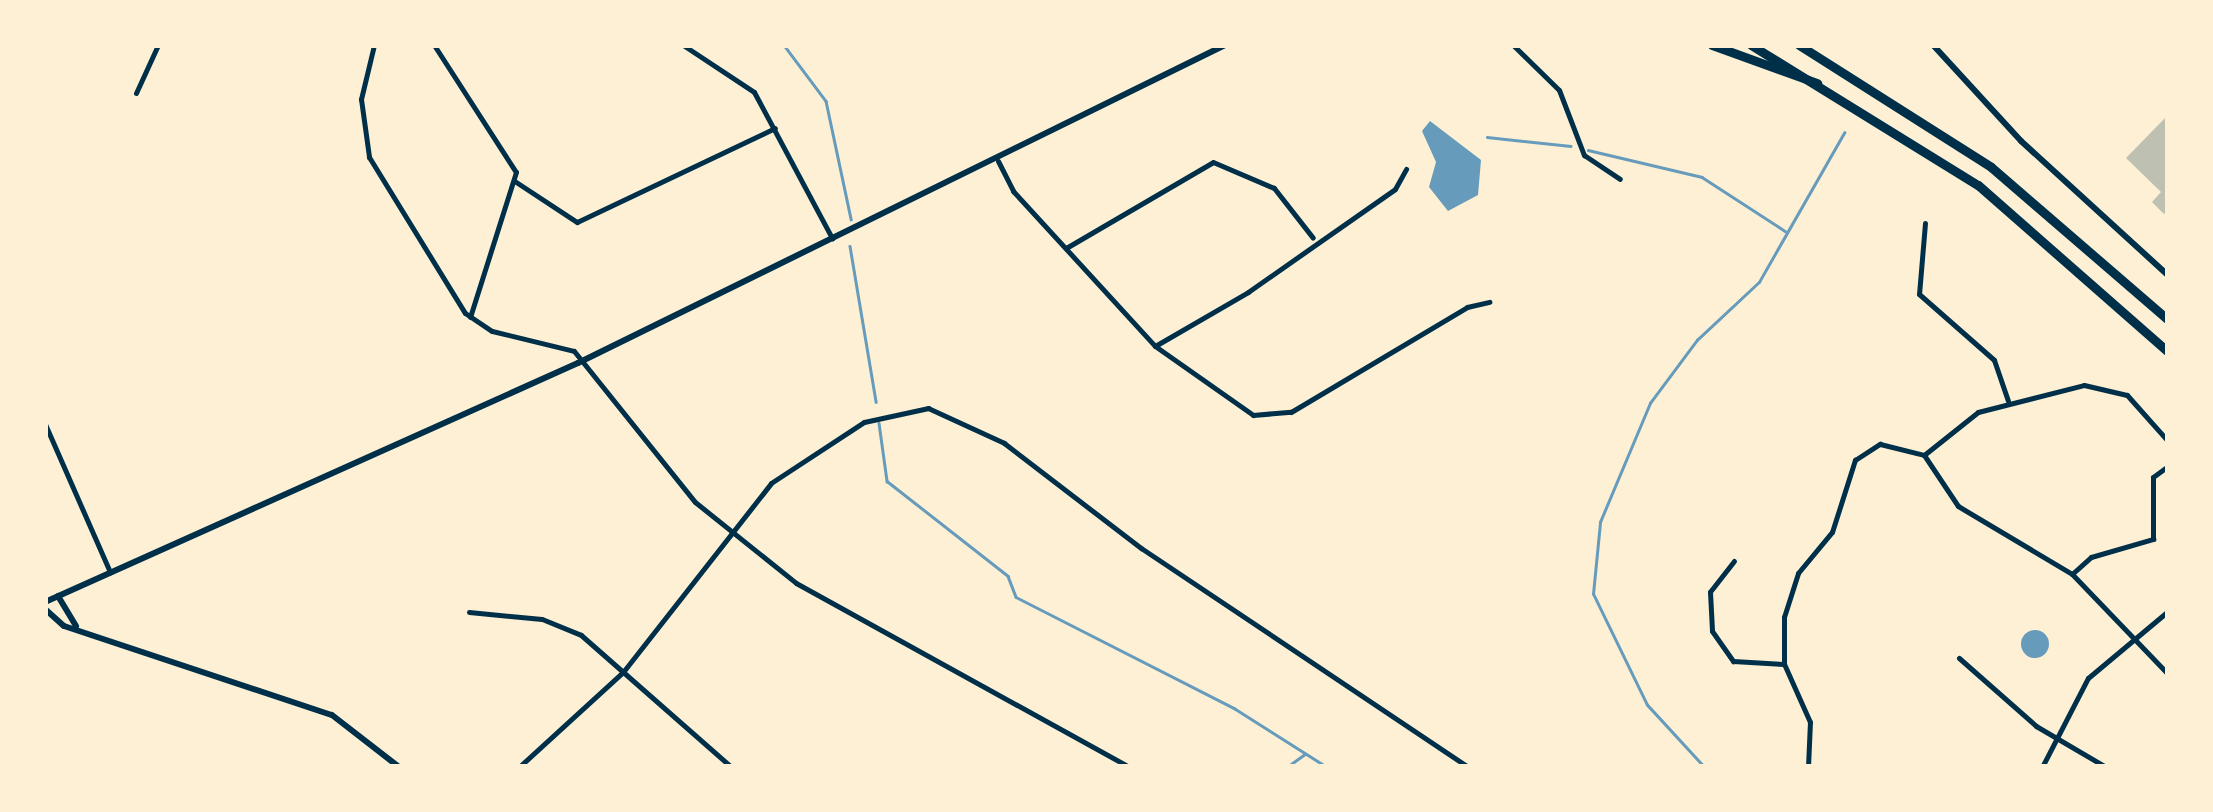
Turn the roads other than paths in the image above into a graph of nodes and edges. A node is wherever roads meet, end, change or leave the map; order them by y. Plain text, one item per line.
1 (158, 45) edge
2 (374, 45) edge
3 (434, 45) edge
4 (684, 45) edge
5 (1226, 45) edge
6 (1513, 45) edge
7 (1712, 45) edge
8 (1752, 45) edge
9 (1799, 45) edge
10 (1810, 45) edge
11 (1933, 45) edge
12 (1860, 80) junction
13 (1824, 84) junction
14 (136, 93) dead end
15 (774, 128) junction
16 (998, 160) junction
17 (1406, 169) dead end
18 (1620, 179) dead end
19 (516, 182) junction
20 (1924, 222) dead end
21 (832, 238) junction
22 (1313, 238) junction
23 (1066, 248) junction
24 (2168, 275) edge
25 (1490, 302) dead end
26 (470, 317) junction
27 (2168, 320) edge
28 (1154, 346) junction
29 (2168, 352) edge
30 (578, 363) junction
31 (2008, 401) junction
32 (45, 424) edge
33 (2168, 441) edge
34 (1924, 454) junction
35 (2168, 466) edge
36 (728, 532) junction
37 (1734, 561) dead end
38 (110, 572) junction
39 (2072, 574) junction
40 (58, 596) junction
41 (45, 606) edge
42 (2168, 611) edge
43 (469, 612) dead end
44 (77, 627) junction
45 (2131, 634) junction
46 (1959, 658) dead end
47 (1784, 664) junction
48 (622, 672) junction
49 (2168, 674) edge
50 (2055, 739) junction
51 (399, 767) edge
52 (519, 767) edge
53 (731, 767) edge
54 (1130, 767) edge
55 (1468, 767) edge
56 (1808, 767) edge
57 (2042, 767) edge
58 (2106, 767) edge

1 - 14 street
2 - 26 street
3 - 19 street
4 - 15 street
5 - 16 street
6 - 18 street
7 - 13 highway
8 - 13 highway
9 - 12 highway
10 - 12 highway
11 - 24 street
12 - 27 highway
13 - 29 highway
15 - 19 street
15 - 21 street
16 - 21 street
16 - 23 street
17 - 22 street
19 - 26 street
20 - 31 street
21 - 30 street
22 - 23 street
22 - 28 street
23 - 28 street
25 - 28 street
26 - 30 street
30 - 36 street
30 - 38 street
31 - 33 street
31 - 34 street
32 - 38 street
34 - 39 street
34 - 47 street
35 - 39 street
36 - 48 street
36 - 54 street
36 - 55 street
37 - 47 street
38 - 40 street
39 - 45 street
40 - 41 street
40 - 44 street
41 - 44 street
42 - 45 street
43 - 48 street
44 - 51 street
45 - 49 street
45 - 50 street
46 - 50 street
47 - 56 street
48 - 52 street
48 - 53 street
50 - 57 street
50 - 58 street

